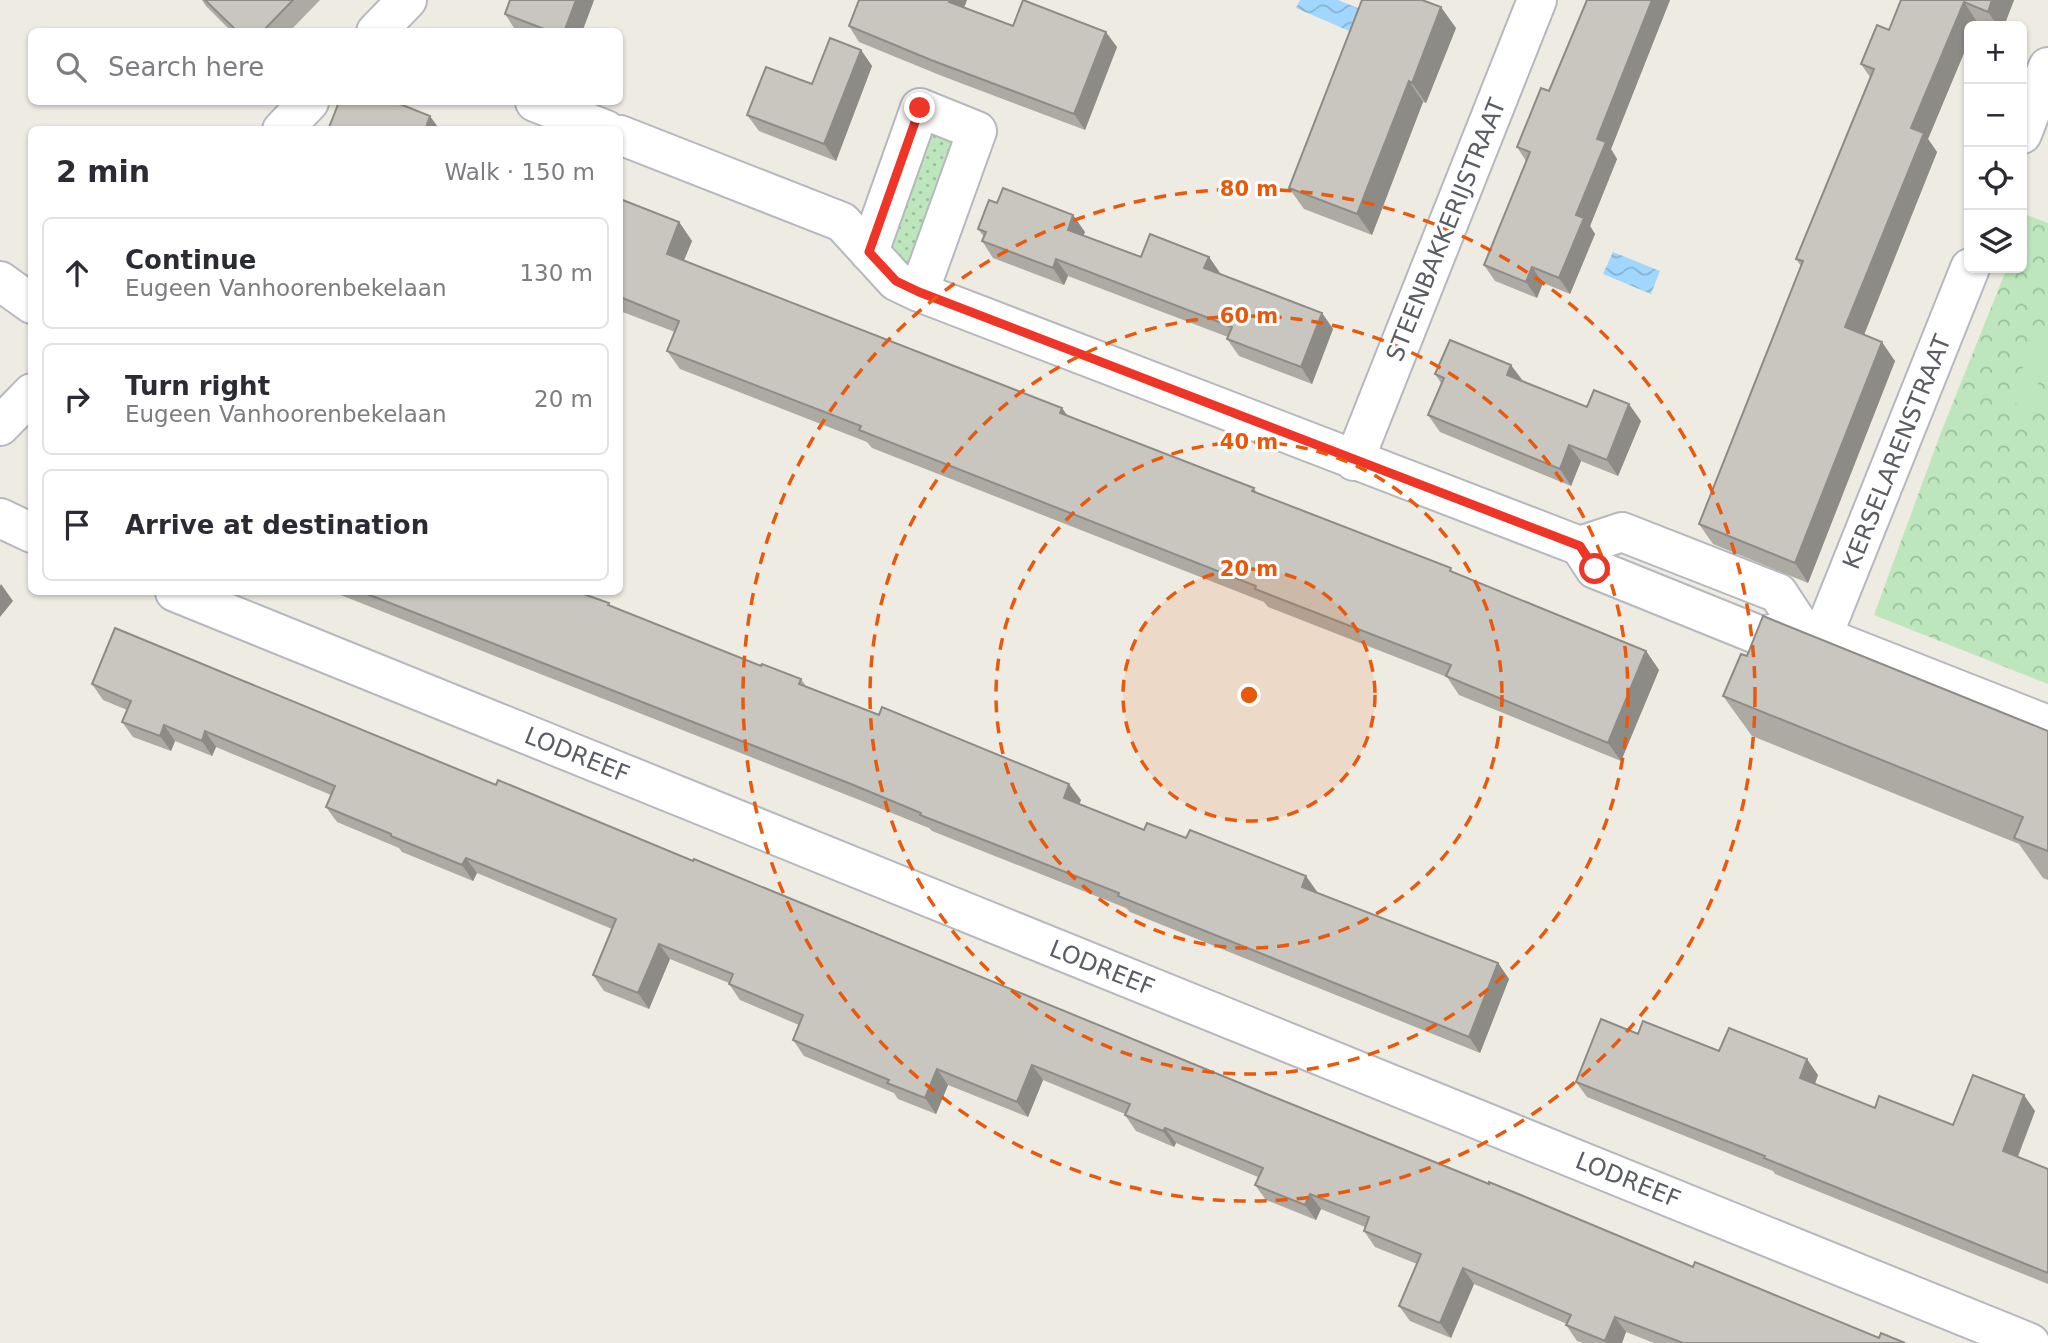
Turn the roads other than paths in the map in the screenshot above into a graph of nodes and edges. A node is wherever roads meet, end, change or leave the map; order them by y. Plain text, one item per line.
1 (407, 0) edge
2 (1537, 0) edge
3 (380, 28) edge
4 (2048, 66) edge
5 (306, 105) edge
6 (543, 105) edge
7 (2027, 121) edge
8 (286, 126) edge
9 (596, 126) edge
10 (623, 136) edge
11 (869, 252) junction
12 (1968, 273) edge
13 (0, 281) edge
14 (919, 292) junction
15 (28, 301) edge
16 (28, 397) edge
17 (0, 426) edge
18 (1354, 461) junction
19 (0, 518) edge
20 (28, 531) edge
21 (182, 595) edge
22 (1812, 632) junction
23 (2048, 725) edge
24 (2030, 1343) edge

1 - 3 street
2 - 18 street, STEENBAKKERIJSTRAAT
4 - 7 street
5 - 8 street
6 - 9 street
10 - 11 street
11 - 14 street
11 - 14 street
12 - 22 street, KERSELARENSTRAAT
13 - 15 street
14 - 18 street
16 - 17 street
18 - 22 street
19 - 20 street
21 - 24 street, LODREEF
22 - 23 street

